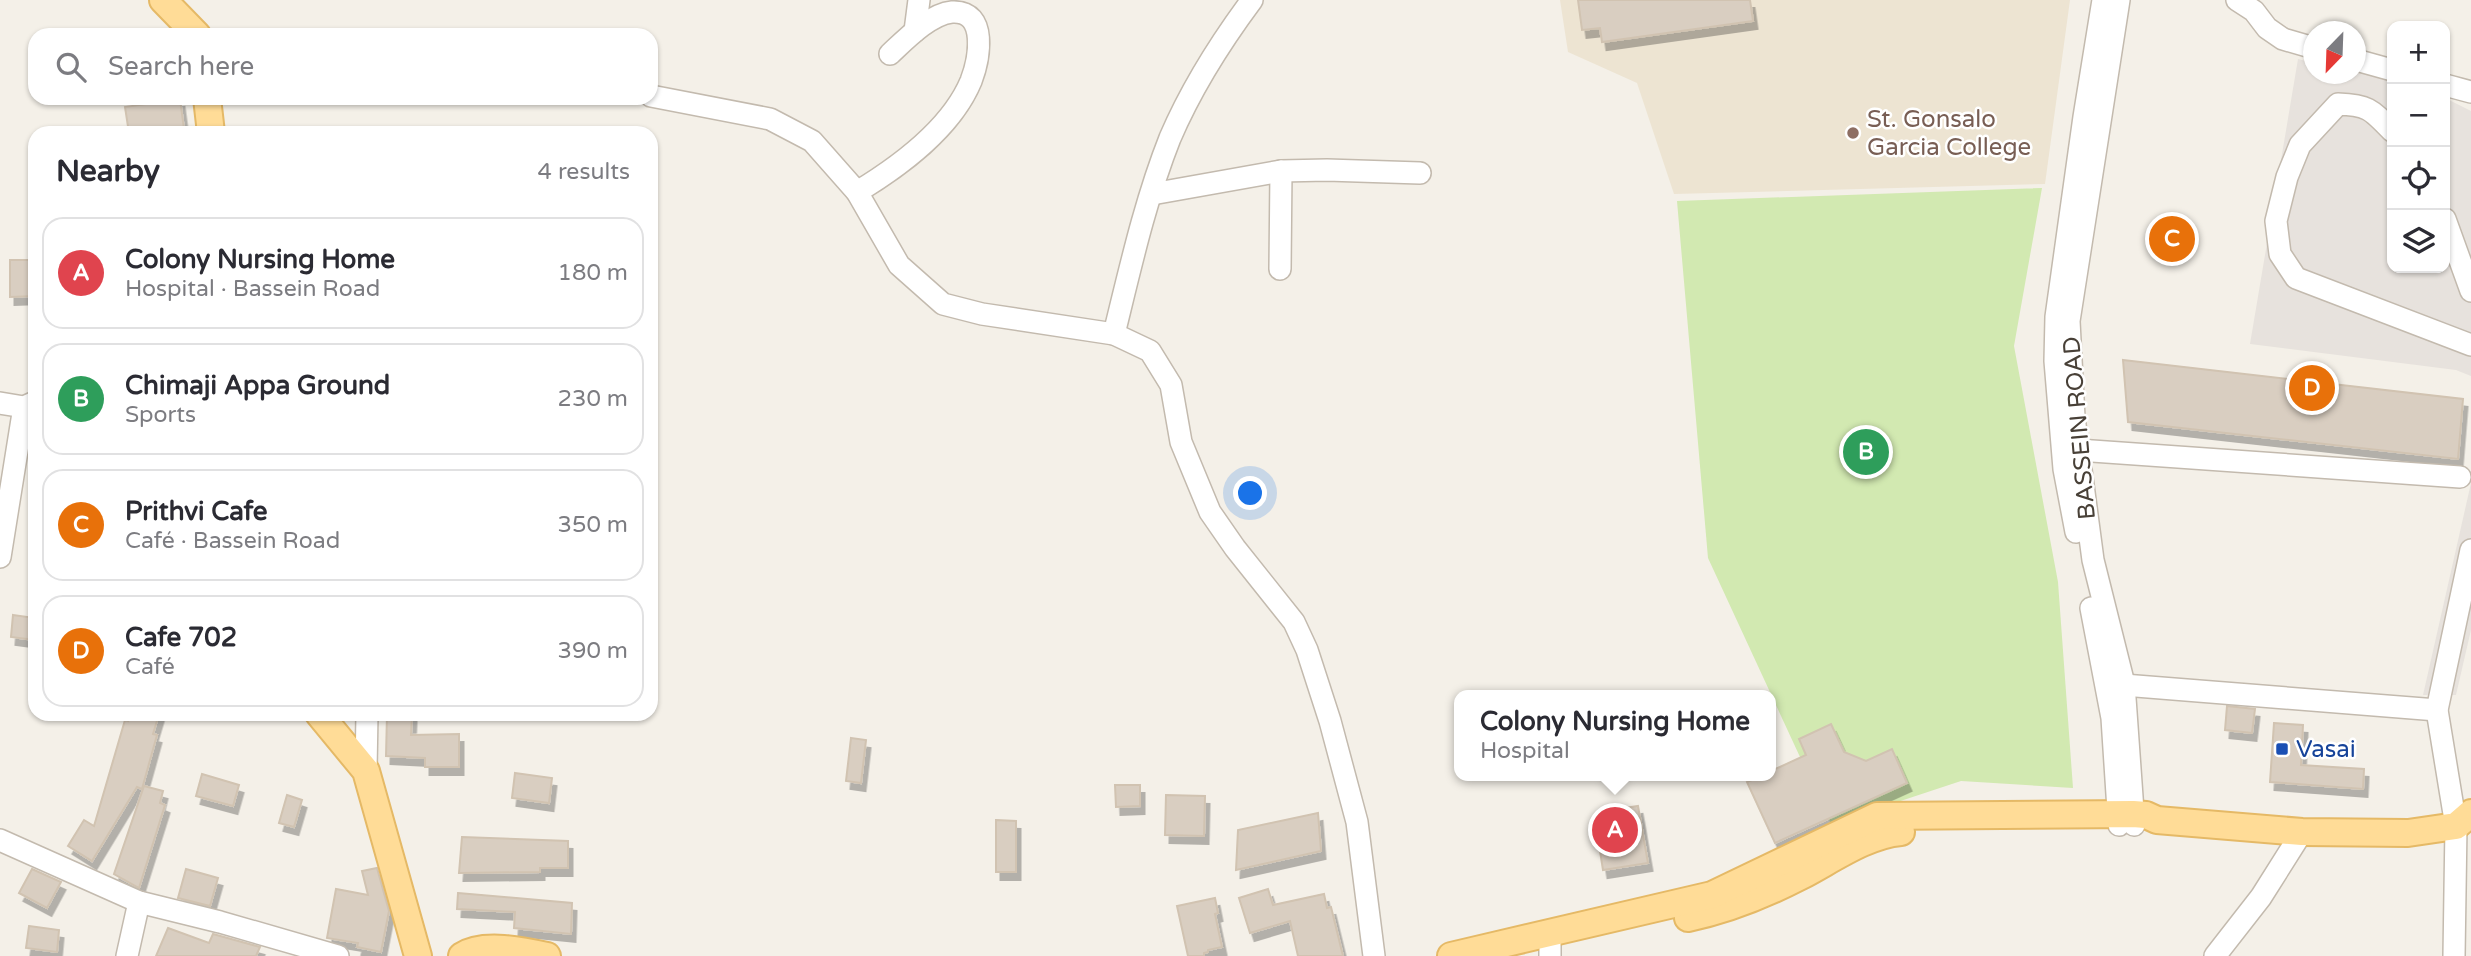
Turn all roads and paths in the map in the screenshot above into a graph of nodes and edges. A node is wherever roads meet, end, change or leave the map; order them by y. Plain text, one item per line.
1 (163, 0) edge
2 (919, 0) edge
3 (1252, 0) edge
4 (2103, 0) edge
5 (2119, 0) edge
6 (2237, 0) edge
7 (190, 28) edge
8 (915, 31) junction
9 (2303, 45) edge
10 (890, 54) dead end
11 (2366, 63) edge
12 (2387, 69) edge
13 (2450, 86) edge
14 (2471, 92) edge
15 (658, 97) edge
16 (208, 105) edge
17 (210, 126) edge
18 (2387, 126) edge
19 (1281, 171) junction
20 (1420, 173) dead end
21 (857, 192) junction
22 (1152, 194) junction
23 (2450, 233) edge
24 (1280, 269) dead end
25 (2471, 291) edge
26 (1114, 334) junction
27 (2471, 345) edge
28 (0, 403) edge
29 (28, 404) edge
30 (28, 414) edge
31 (2078, 450) junction
32 (2460, 477) dead end
33 (2471, 550) edge
34 (0, 557) edge
35 (2115, 684) junction
36 (2437, 710) junction
37 (325, 721) edge
38 (367, 721) edge
39 (366, 771) junction
40 (2463, 819) edge
41 (2132, 820) junction
42 (2302, 832) junction
43 (0, 840) edge
44 (139, 902) junction
45 (1550, 946) edge
46 (127, 956) edge
47 (338, 956) edge
48 (418, 956) edge
49 (462, 956) edge
50 (547, 956) edge
51 (1374, 956) edge
52 (1451, 956) edge
53 (1523, 956) edge
54 (2215, 956) edge
55 (2454, 956) edge

1 - 7 main road
2 - 8 street
3 - 22 street
4 - 35 street, BASSEIN ROAD
5 - 31 street, BASSEIN ROAD
6 - 9 street
8 - 10 street
8 - 21 street
11 - 12 street
13 - 14 street
15 - 21 street
16 - 17 main road
18 - 27 street
19 - 20 street
19 - 22 street
19 - 24 street
21 - 26 street
22 - 26 street
23 - 25 street
26 - 51 street
28 - 29 street
30 - 34 street
31 - 32 street
31 - 35 street, BASSEIN ROAD
33 - 36 street
35 - 36 street
35 - 41 street, BASSEIN ROAD
36 - 40 street
37 - 39 main road
38 - 39 street
39 - 48 main road
40 - 42 main road
40 - 55 street
41 - 42 main road
41 - 45 main road
42 - 54 street
43 - 44 street
44 - 46 street
44 - 47 street
45 - 52 main road
45 - 53 main road
49 - 50 main road

